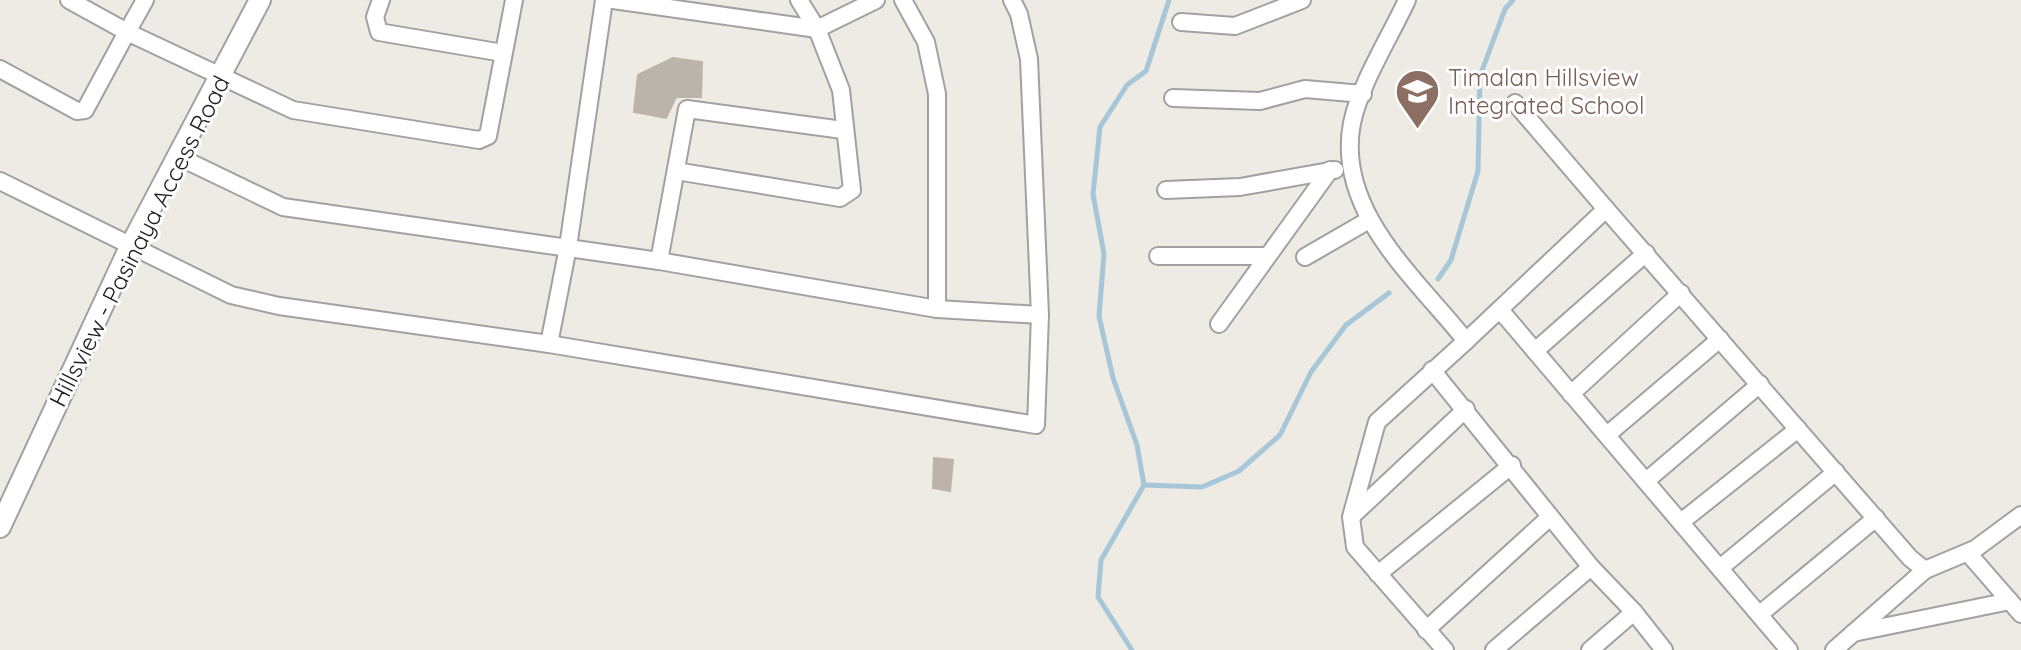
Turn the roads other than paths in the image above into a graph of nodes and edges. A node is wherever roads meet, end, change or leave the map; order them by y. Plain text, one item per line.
1 (69, 0) edge
2 (145, 0) edge
3 (260, 0) edge
4 (381, 0) edge
5 (514, 0) edge
6 (604, 0) edge
7 (613, 0) edge
8 (799, 0) edge
9 (876, 0) edge
10 (903, 0) edge
11 (1012, 0) edge
12 (1302, 0) edge
13 (1407, 0) edge
14 (699, 7) edge
15 (1181, 22) dead end
16 (817, 29) junction
17 (127, 32) junction
18 (503, 53) junction
19 (0, 69) edge
20 (221, 75) junction
21 (1363, 94) junction
22 (1173, 98) dead end
23 (1515, 103) dead end
24 (843, 130) junction
25 (179, 157) junction
26 (1352, 167) junction
27 (1330, 170) junction
28 (676, 171) junction
29 (0, 181) edge
30 (1166, 190) dead end
31 (1606, 209) junction
32 (1369, 220) junction
33 (130, 247) junction
34 (568, 247) junction
35 (1646, 253) junction
36 (1158, 256) dead end
37 (1267, 256) junction
38 (1305, 257) dead end
39 (659, 261) junction
40 (1681, 293) junction
41 (937, 309) junction
42 (1501, 311) junction
43 (1040, 315) junction
44 (1219, 324) dead end
45 (1720, 339) junction
46 (1466, 341) junction
47 (549, 344) junction
48 (1535, 351) junction
49 (1432, 370) junction
50 (1760, 384) junction
51 (1571, 394) junction
52 (1466, 409) junction
53 (1798, 429) junction
54 (1607, 435) junction
55 (1512, 465) junction
56 (1836, 472) junction
57 (1646, 481) junction
58 (1351, 517) junction
59 (1550, 517) junction
60 (2020, 517) edge
61 (1876, 518) junction
62 (1681, 522) junction
63 (0, 527) edge
64 (1968, 553) junction
65 (1591, 567) junction
66 (1720, 568) junction
67 (1925, 570) junction
68 (1378, 574) junction
69 (2016, 608) edge
70 (1634, 612) junction
71 (1760, 614) junction
72 (1426, 630) junction
73 (1853, 633) junction
74 (1445, 650) edge
75 (1494, 650) edge
76 (1590, 650) edge
77 (1664, 650) edge
78 (1789, 650) edge
79 (1834, 650) edge

1 - 17 street
2 - 17 street
3 - 20 street, Hillsview - Pasinaya Access Road
4 - 18 street
5 - 18 street
6 - 34 street
7 - 14 street
8 - 16 street
9 - 16 street
10 - 41 street
11 - 43 street
12 - 15 street
13 - 21 street
14 - 16 street
16 - 24 street
17 - 19 street
17 - 20 street
18 - 20 street
20 - 25 street, Hillsview - Pasinaya Access Road
21 - 22 street
21 - 26 street
23 - 31 street
24 - 28 street
24 - 28 street
25 - 33 street, Hillsview - Pasinaya Access Road
25 - 34 street
26 - 27 street
26 - 32 street
27 - 30 street
27 - 37 street
28 - 39 street
29 - 33 street
31 - 35 street
31 - 42 street
32 - 38 street
32 - 46 street
33 - 47 street
33 - 63 street, Hillsview - Pasinaya Access Road
34 - 39 street
34 - 47 street
35 - 40 street
35 - 48 street
36 - 37 street
37 - 44 street
39 - 41 street
40 - 45 street
40 - 51 street
41 - 43 street
42 - 46 street
42 - 48 street
43 - 47 street
45 - 50 street
45 - 54 street
46 - 49 street
48 - 51 street
49 - 52 street
49 - 58 street
50 - 53 street
50 - 57 street
51 - 54 street
52 - 55 street
52 - 58 street
53 - 56 street
53 - 62 street
54 - 57 street
55 - 59 street
55 - 68 street
56 - 61 street
56 - 66 street
57 - 62 street
58 - 68 street
59 - 65 street
59 - 72 street
60 - 64 street
61 - 67 street
61 - 71 street
62 - 66 street
64 - 67 street
64 - 69 street
65 - 70 street
65 - 75 street
66 - 71 street
67 - 73 street
68 - 72 street
69 - 73 street
70 - 76 street
70 - 77 street
71 - 78 street
72 - 74 street
73 - 79 street

